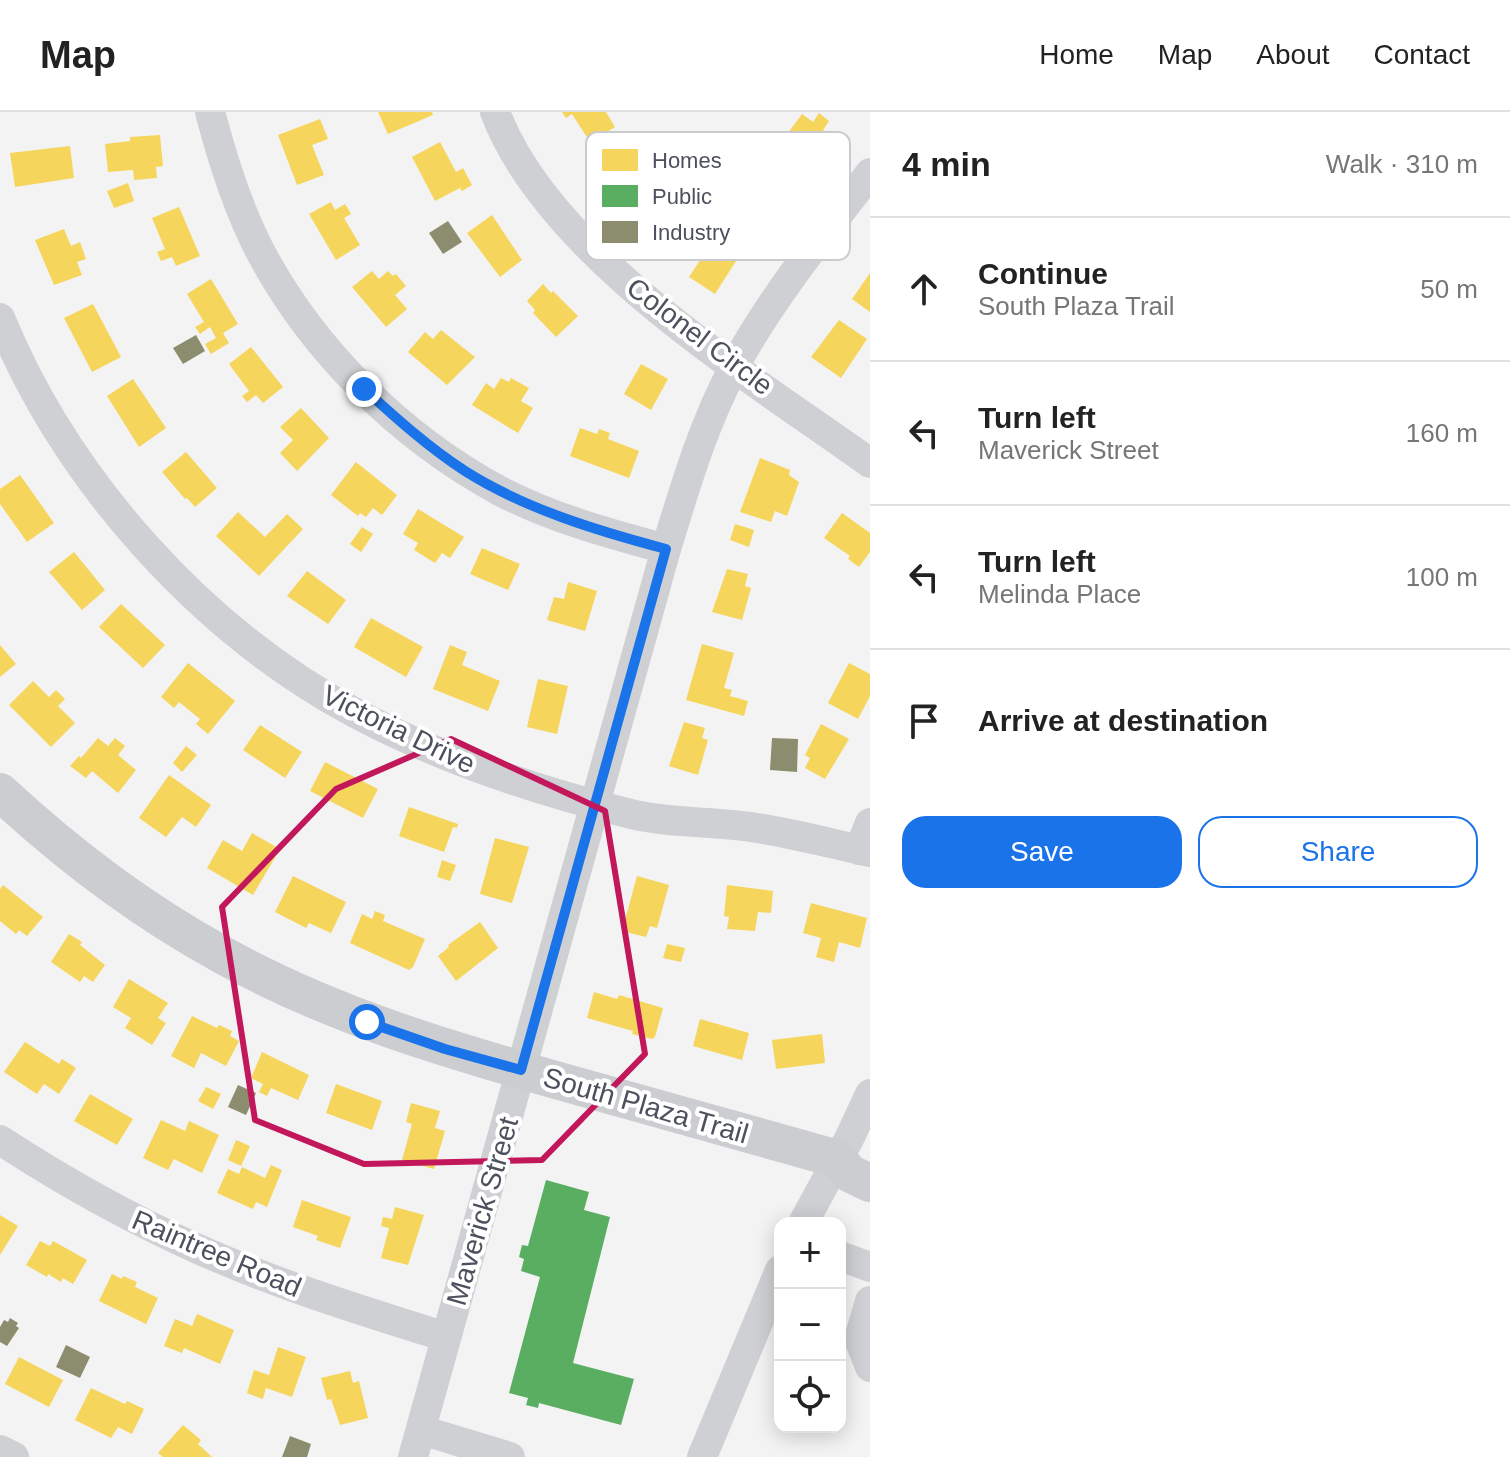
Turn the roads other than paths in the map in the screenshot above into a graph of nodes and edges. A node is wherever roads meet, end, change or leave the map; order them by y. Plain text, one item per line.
1 (210, 112) edge
2 (495, 112) edge
3 (870, 173) edge
4 (850, 200) edge
5 (586, 244) edge
6 (605, 260) edge
7 (807, 260) edge
8 (0, 318) edge
9 (735, 365) junction
10 (870, 463) edge
11 (666, 549) junction
12 (0, 792) edge
13 (596, 803) junction
14 (866, 842) edge
15 (521, 1070) junction
16 (870, 1094) edge
17 (0, 1140) edge
18 (854, 1156) edge
19 (870, 1183) edge
20 (808, 1217) edge
21 (846, 1258) edge
22 (870, 1267) edge
23 (774, 1284) edge
24 (870, 1301) edge
25 (446, 1337) junction
26 (870, 1367) edge
27 (417, 1444) edge
28 (0, 1450) edge
29 (467, 1451) edge
30 (14, 1457) edge
31 (510, 1457) edge
32 (702, 1457) edge

1 - 11 street
2 - 5 street, Colonel Circle
3 - 4 street, Maverick Street
6 - 9 street, Colonel Circle
7 - 9 street, Maverick Street
8 - 13 street, Victoria Drive
9 - 10 street, Colonel Circle
9 - 11 street, Maverick Street
11 - 13 street, Maverick Street
12 - 15 main road, South Plaza Trail
13 - 14 street, Victoria Drive
13 - 15 street, Maverick Street
15 - 18 main road, South Plaza Trail
15 - 25 street, Maverick Street
16 - 18 street
17 - 25 street, Raintree Road
18 - 19 main road, South Plaza Trail
18 - 20 street
21 - 22 street
23 - 32 street
24 - 26 street
25 - 27 street, Maverick Street
27 - 29 street
28 - 30 street
29 - 31 street

